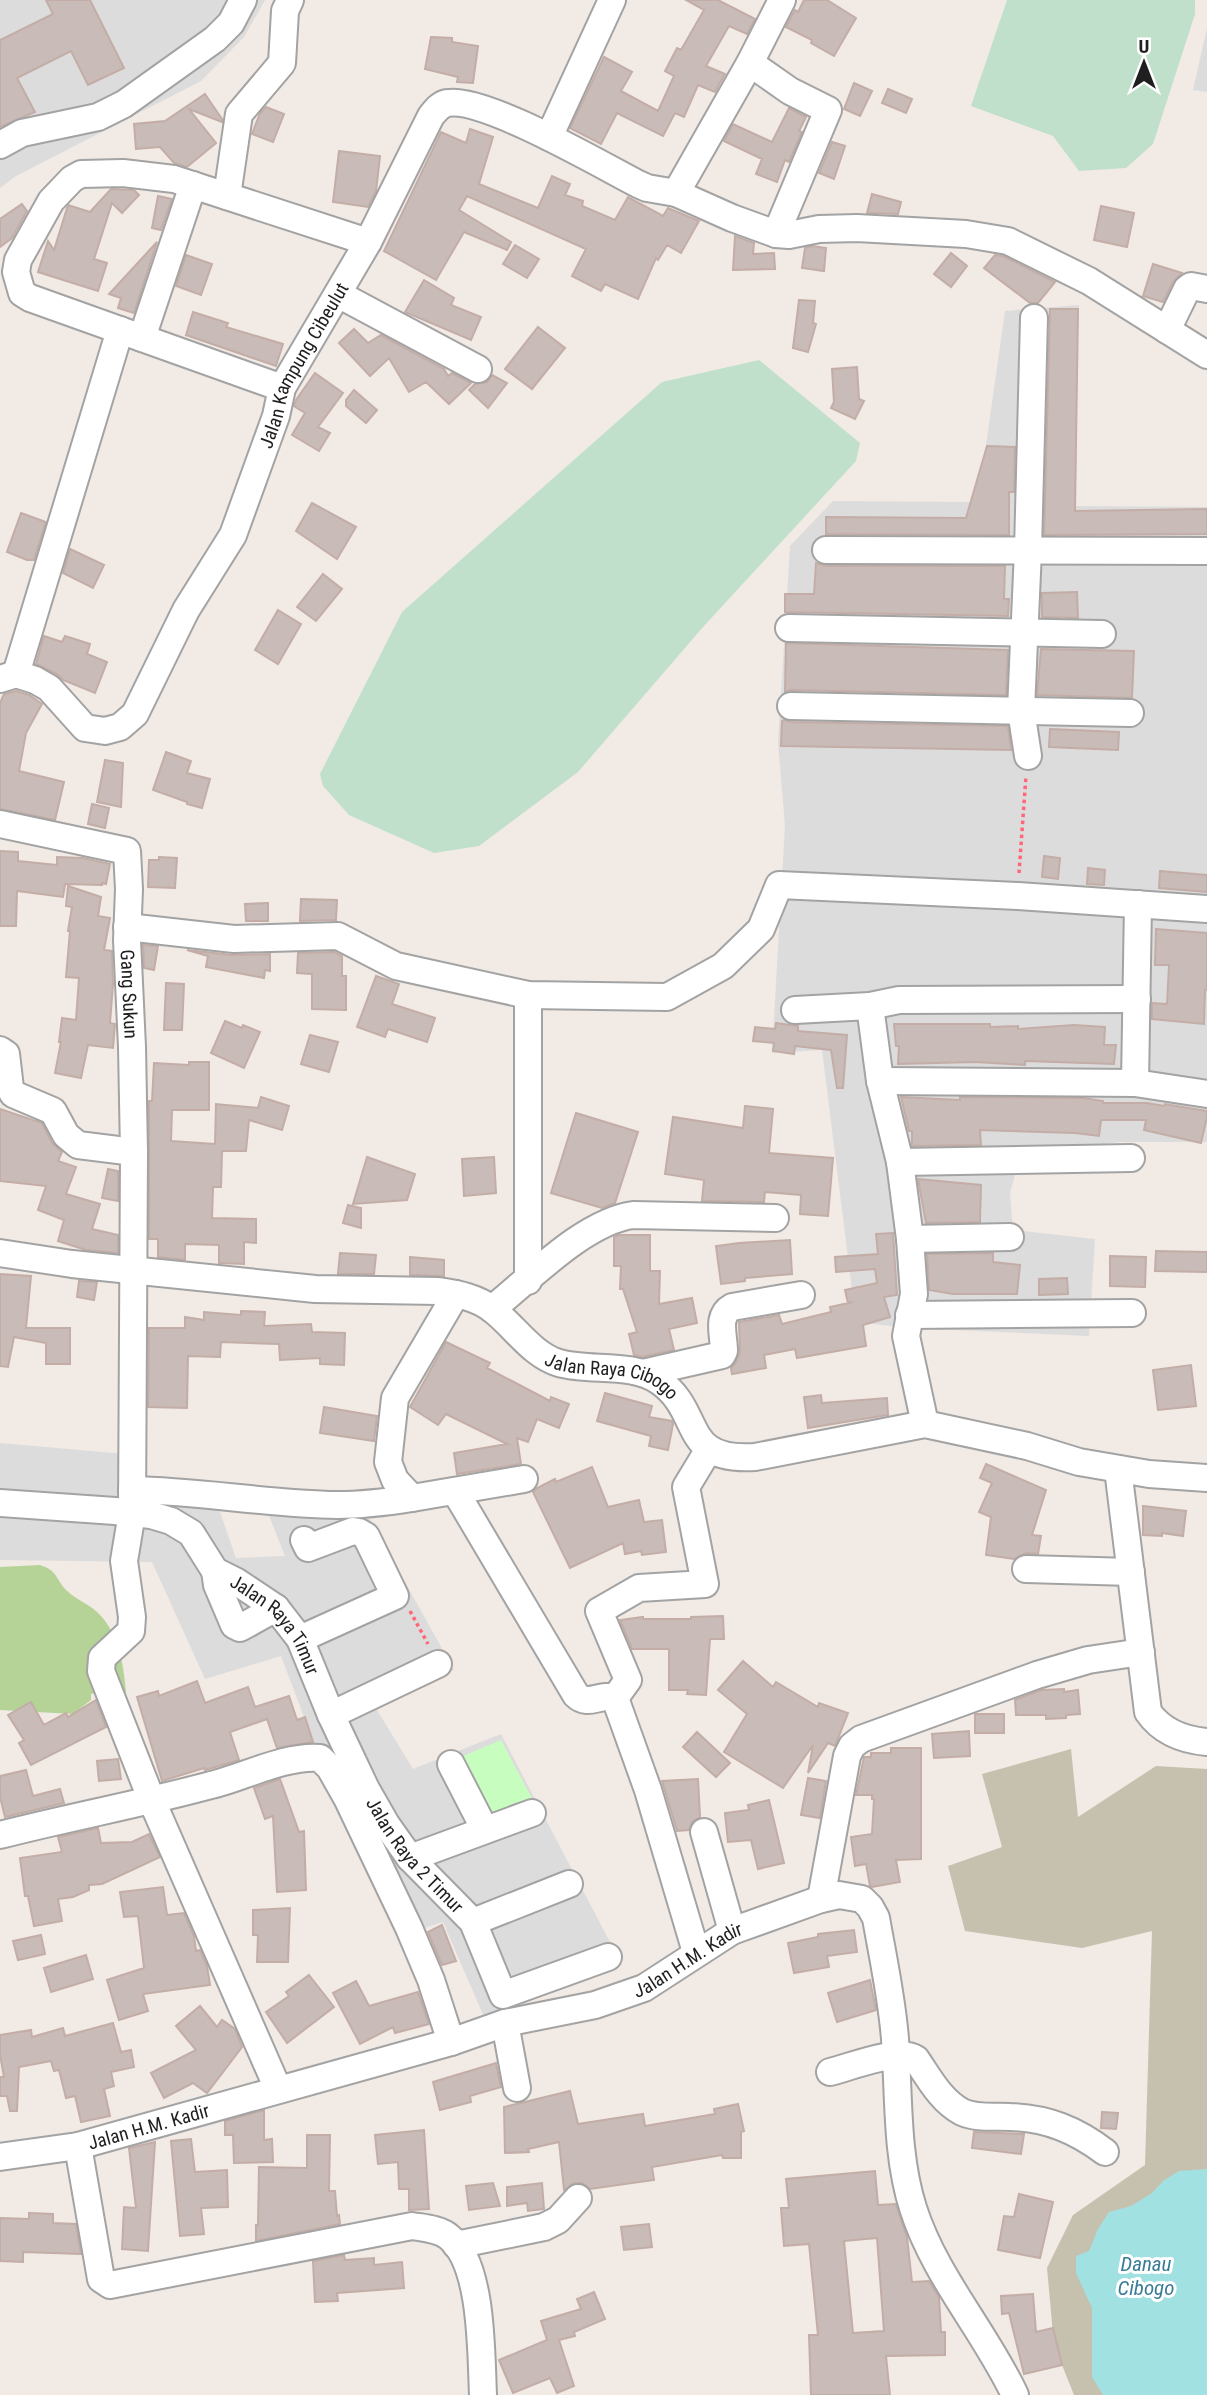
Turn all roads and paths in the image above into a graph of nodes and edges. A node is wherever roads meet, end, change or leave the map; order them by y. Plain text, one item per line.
1 (243, 0) edge
2 (290, 0) edge
3 (612, 0) edge
4 (782, 0) edge
5 (750, 63) junction
6 (549, 136) junction
7 (0, 145) edge
8 (193, 185) junction
9 (676, 193) junction
10 (227, 196) junction
11 (776, 234) junction
12 (368, 242) junction
13 (1207, 289) edge
14 (338, 294) junction
15 (1034, 318) dead end
16 (1167, 330) junction
17 (131, 334) junction
18 (1207, 355) edge
19 (478, 369) dead end
20 (282, 388) junction
21 (826, 550) dead end
22 (1028, 550) junction
23 (1207, 551) edge
24 (789, 628) dead end
25 (1025, 632) junction
26 (1101, 634) dead end
27 (8, 676) edge
28 (792, 706) dead end
29 (1021, 709) junction
30 (1130, 713) dead end
31 (1028, 756) joint
32 (0, 824) edge
33 (1018, 896) junction
34 (1138, 904) junction
35 (1207, 909) edge
36 (127, 927) junction
37 (528, 995) junction
38 (1137, 999) junction
39 (870, 1006) junction
40 (795, 1010) dead end
41 (0, 1049) edge
42 (880, 1081) junction
43 (1135, 1083) junction
44 (1207, 1094) edge
45 (134, 1153) junction
46 (1131, 1158) dead end
47 (900, 1162) junction
48 (775, 1218) dead end
49 (1010, 1237) dead end
50 (910, 1239) junction
51 (0, 1253) edge
52 (133, 1268) junction
53 (528, 1280) junction
54 (456, 1294) junction
55 (801, 1295) dead end
56 (492, 1309) junction
57 (1132, 1313) dead end
58 (908, 1315) junction
59 (643, 1373) junction
60 (925, 1424) junction
61 (709, 1449) junction
62 (1118, 1469) junction
63 (1207, 1478) edge
64 (524, 1479) dead end
65 (455, 1492) junction
66 (412, 1498) junction
67 (132, 1501) junction
68 (0, 1503) edge
69 (304, 1540) dead end
70 (1026, 1569) dead end
71 (215, 1571) junction
72 (1131, 1572) junction
73 (395, 1596) junction
74 (276, 1608) junction
75 (300, 1639) junction
76 (1141, 1652) junction
77 (438, 1664) joint
78 (615, 1698) junction
79 (331, 1715) junction
80 (1207, 1742) edge
81 (451, 1764) dead end
82 (152, 1801) junction
83 (531, 1813) dead end
84 (485, 1830) junction
85 (704, 1832) dead end
86 (0, 1835) edge
87 (410, 1858) junction
88 (569, 1884) dead end
89 (821, 1899) junction
90 (473, 1922) junction
91 (732, 1931) junction
92 (696, 1952) junction
93 (608, 1957) dead end
94 (505, 2023) junction
95 (451, 2042) junction
96 (896, 2054) junction
97 (830, 2073) dead end
98 (278, 2088) junction
99 (517, 2088) dead end
100 (78, 2146) junction
101 (1105, 2152) dead end
102 (0, 2157) edge
103 (578, 2198) dead end
104 (456, 2245) junction
105 (483, 2395) edge
106 (1015, 2395) edge

1 - 7 street
2 - 10 street
3 - 6 street
4 - 5 street
5 - 9 street
5 - 11 street
6 - 9 street, Jalan Kampung Cibeulut
6 - 12 street, Jalan Kampung Cibeulut
8 - 10 street
8 - 17 street
8 - 17 street
9 - 11 street, Jalan Kampung Cibeulut
10 - 12 street
11 - 16 street
12 - 14 street, Jalan Kampung Cibeulut
13 - 16 street
14 - 19 street
14 - 20 street, Jalan Kampung Cibeulut
15 - 22 street
16 - 18 street
17 - 20 street
17 - 27 street
20 - 27 street, Jalan Kampung Cibeulut
21 - 22 street
22 - 23 street
22 - 25 street
24 - 25 street
25 - 26 street
25 - 29 street
28 - 29 street
29 - 30 street
29 - 31 street
31 - 33 path
32 - 36 street, Gang Sukun
33 - 34 street
33 - 37 street
34 - 35 street
34 - 38 street
36 - 37 street
36 - 45 street, Gang Sukun
37 - 53 street
38 - 39 street
38 - 43 street
39 - 40 street
39 - 42 street
41 - 45 street
42 - 43 street
42 - 47 street
43 - 44 street
45 - 52 street, Gang Sukun
46 - 47 street
47 - 50 street
48 - 53 street
49 - 50 street
50 - 58 street
51 - 52 street, Jalan Raya Cibogo
52 - 54 street, Jalan Raya Cibogo
52 - 67 street, Gang Sukun
53 - 56 street
54 - 56 street, Jalan Raya Cibogo
54 - 66 street
55 - 59 street
56 - 59 street, Jalan Raya Cibogo
57 - 58 street
58 - 60 street
59 - 61 street, Jalan Raya Cibogo
60 - 61 street
60 - 62 street
61 - 78 street
62 - 63 street
62 - 72 street
64 - 65 street
65 - 66 street
65 - 78 street
66 - 67 street
67 - 68 street
67 - 71 street, Jalan Raya Timur
67 - 82 street, Gang Sukun
69 - 73 street
70 - 72 street
71 - 74 street, Jalan Raya Timur
71 - 74 street
72 - 76 street
73 - 75 street
73 - 77 path
74 - 75 street, Jalan Raya Timur
75 - 79 street, Jalan Raya Timur
76 - 80 street
76 - 89 street
77 - 79 street
78 - 92 street
79 - 87 street, Jalan Raya 2 Timur
81 - 84 street
82 - 86 street
82 - 95 street
82 - 98 street
83 - 84 street
84 - 87 street
85 - 91 street
87 - 90 street, Jalan Raya 2 Timur
88 - 90 street
89 - 91 street, Jalan H.M. Kadir
89 - 96 street, Jalan H.M. Kadir
90 - 93 street, Jalan Raya 2 Timur
91 - 92 street, Jalan H.M. Kadir
92 - 94 street, Jalan H.M. Kadir
94 - 95 street, Jalan H.M. Kadir
94 - 99 street
95 - 98 street, Jalan H.M. Kadir
96 - 97 street
96 - 101 street
96 - 106 street, Jalan H.M. Kadir
98 - 100 street, Jalan H.M. Kadir
100 - 102 street, Jalan H.M. Kadir
100 - 104 street
103 - 104 street
104 - 105 street

